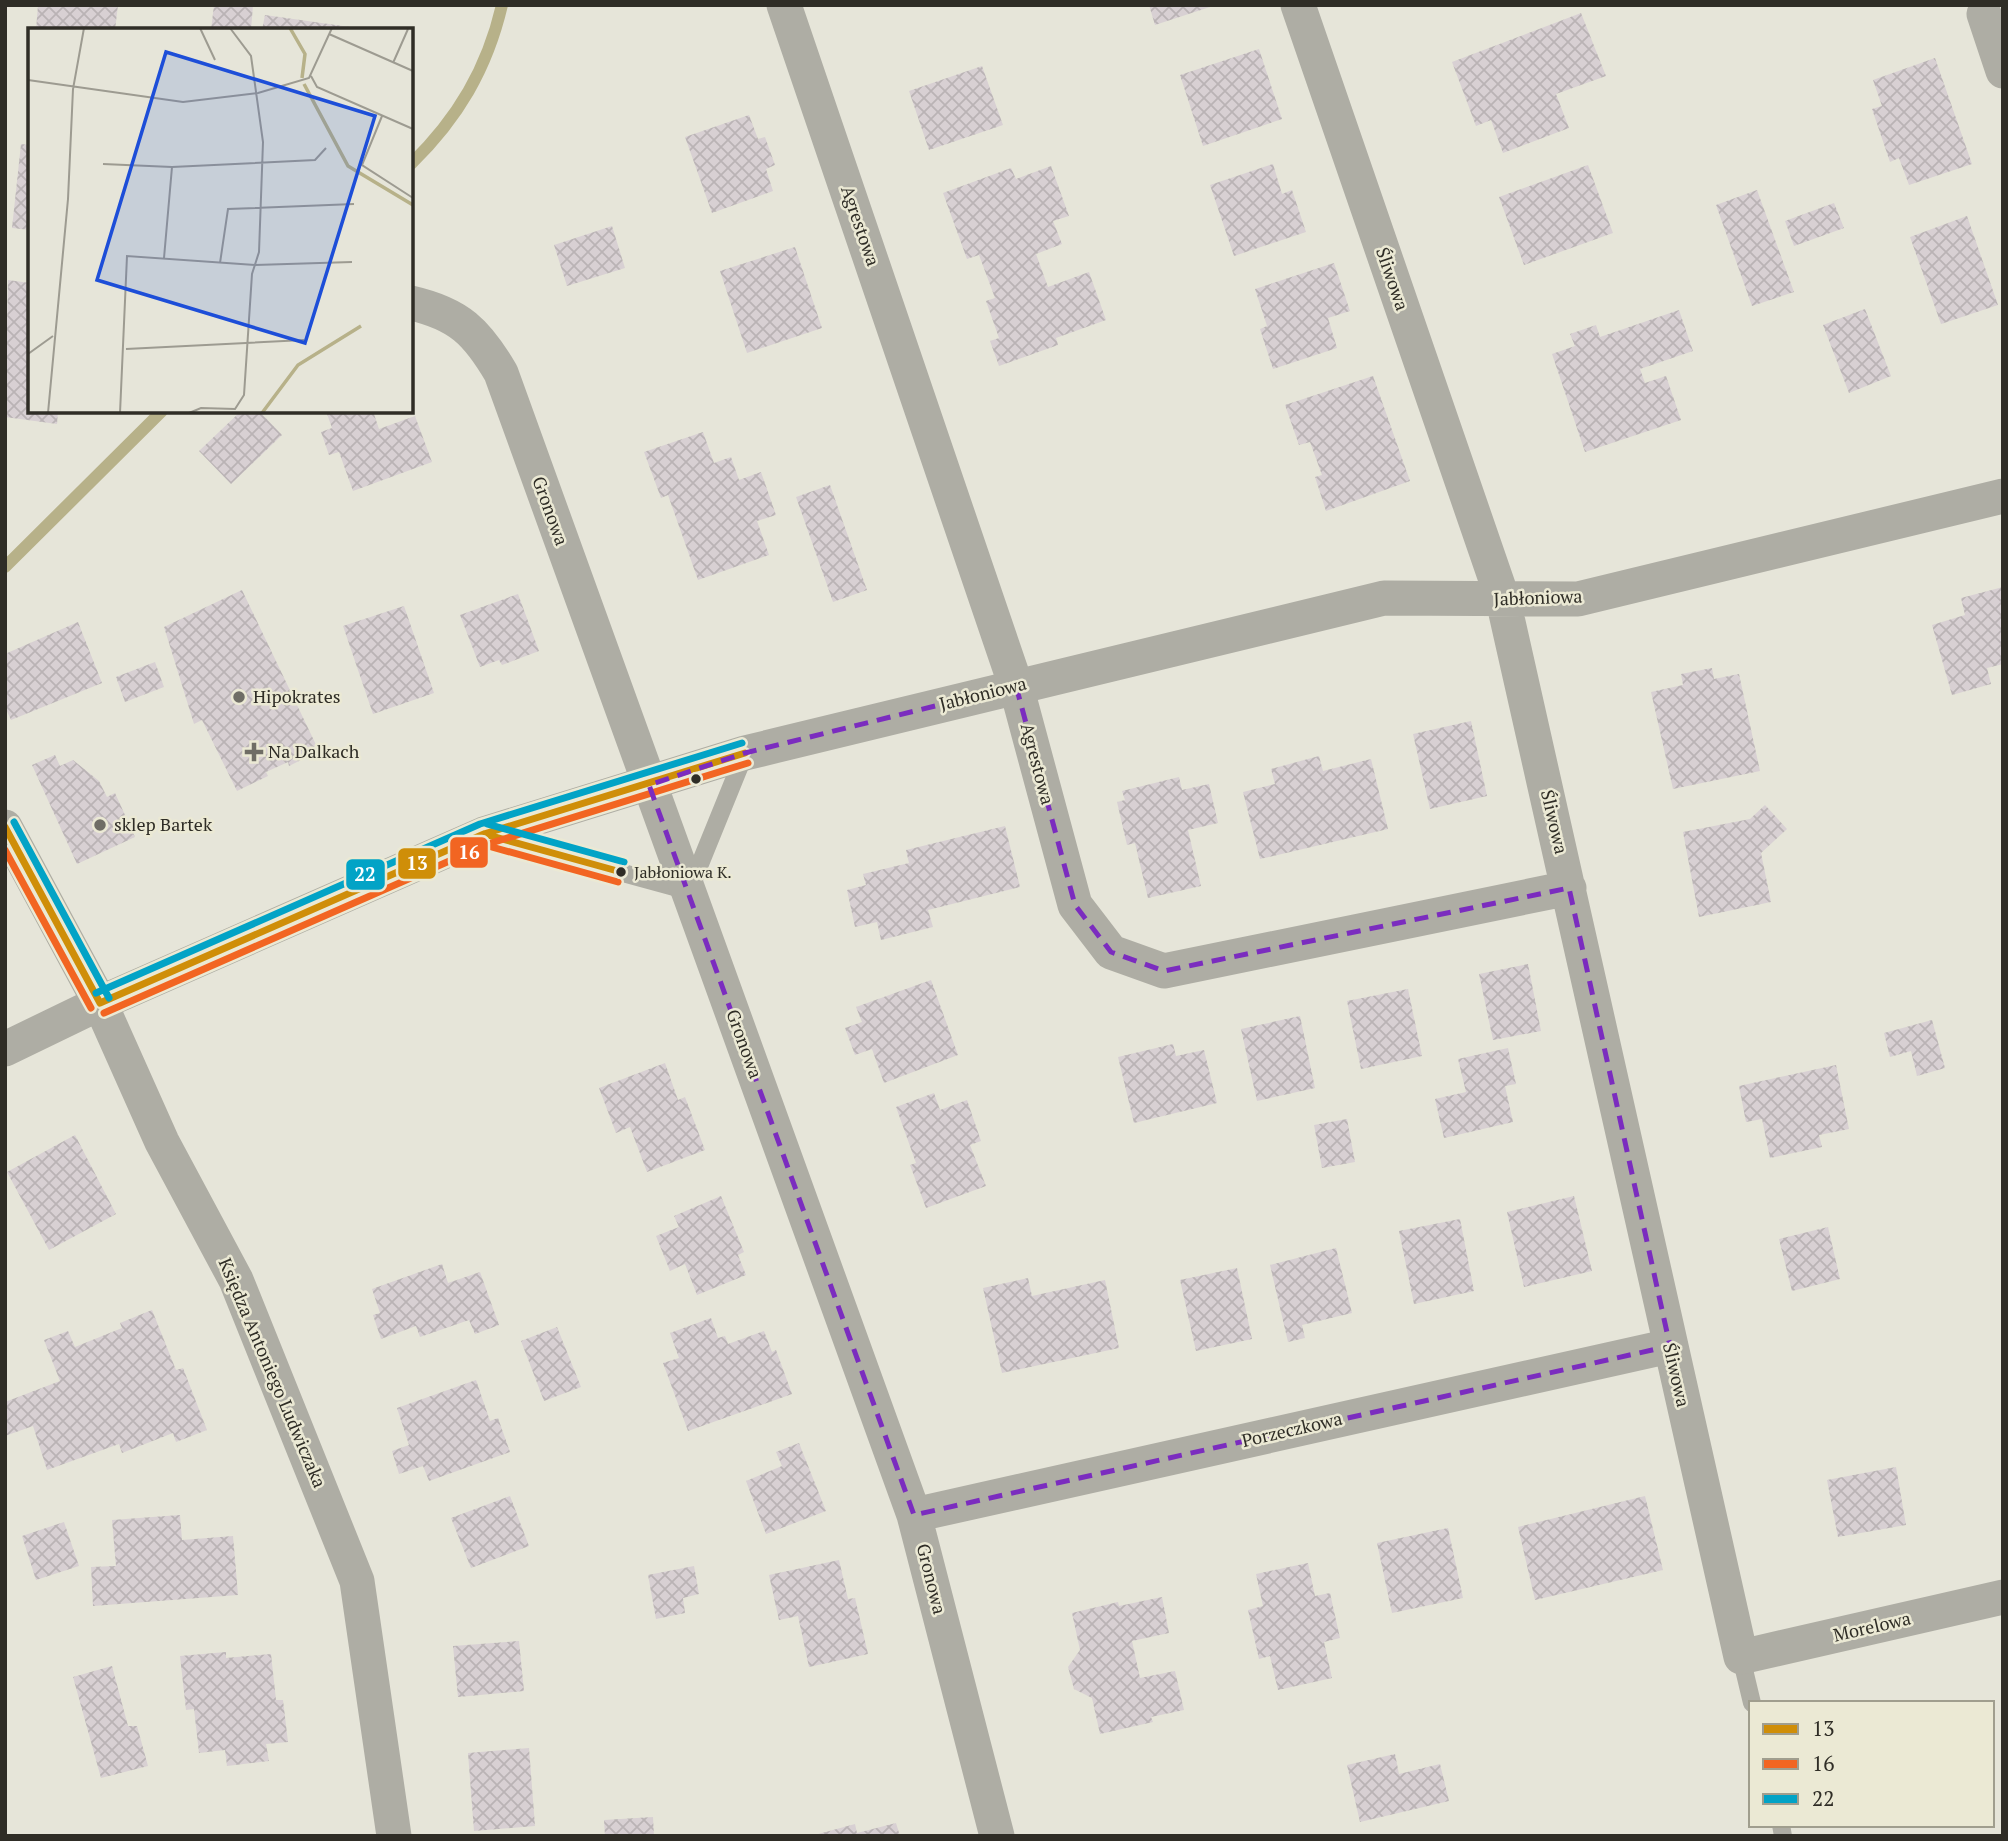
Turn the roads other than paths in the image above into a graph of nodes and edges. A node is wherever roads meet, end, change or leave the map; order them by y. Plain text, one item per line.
1 (784, 5) edge
2 (1298, 5) edge
3 (1984, 14) dead end
4 (2003, 71) edge
5 (413, 304) edge
6 (2003, 496) edge
7 (1503, 600) junction
8 (1016, 685) junction
9 (745, 753) junction
10 (649, 785) junction
11 (5, 827) edge
12 (484, 834) junction
13 (1569, 888) junction
14 (688, 891) junction
15 (100, 1003) junction
16 (5, 1049) edge
17 (1670, 1346) junction
18 (914, 1515) junction
19 (2003, 1597) edge
20 (1741, 1657) junction
21 (1752, 1701) edge
22 (394, 1836) edge
23 (997, 1836) edge

1 - 8 street, Agrestowa
2 - 7 street, Śliwowa
3 - 4 street
5 - 10 street, Gronowa
6 - 7 street, Jabłoniowa
7 - 8 street, Jabłoniowa
7 - 13 street, Śliwowa
8 - 9 street, Jabłoniowa
8 - 13 street, Agrestowa
9 - 10 street, Jabłoniowa
9 - 14 lane
10 - 12 street, Jabłoniowa
10 - 14 street, Gronowa
11 - 15 street, Księdza Antoniego Ludwiczaka
12 - 14 lane
12 - 15 street, Jabłoniowa
13 - 17 street, Śliwowa
14 - 18 street, Gronowa
15 - 16 street, Jabłoniowa
15 - 22 street, Księdza Antoniego Ludwiczaka
17 - 18 street, Porzeczkowa
17 - 20 street, Śliwowa
18 - 23 street, Gronowa
19 - 20 street, Morelowa
20 - 21 lane

